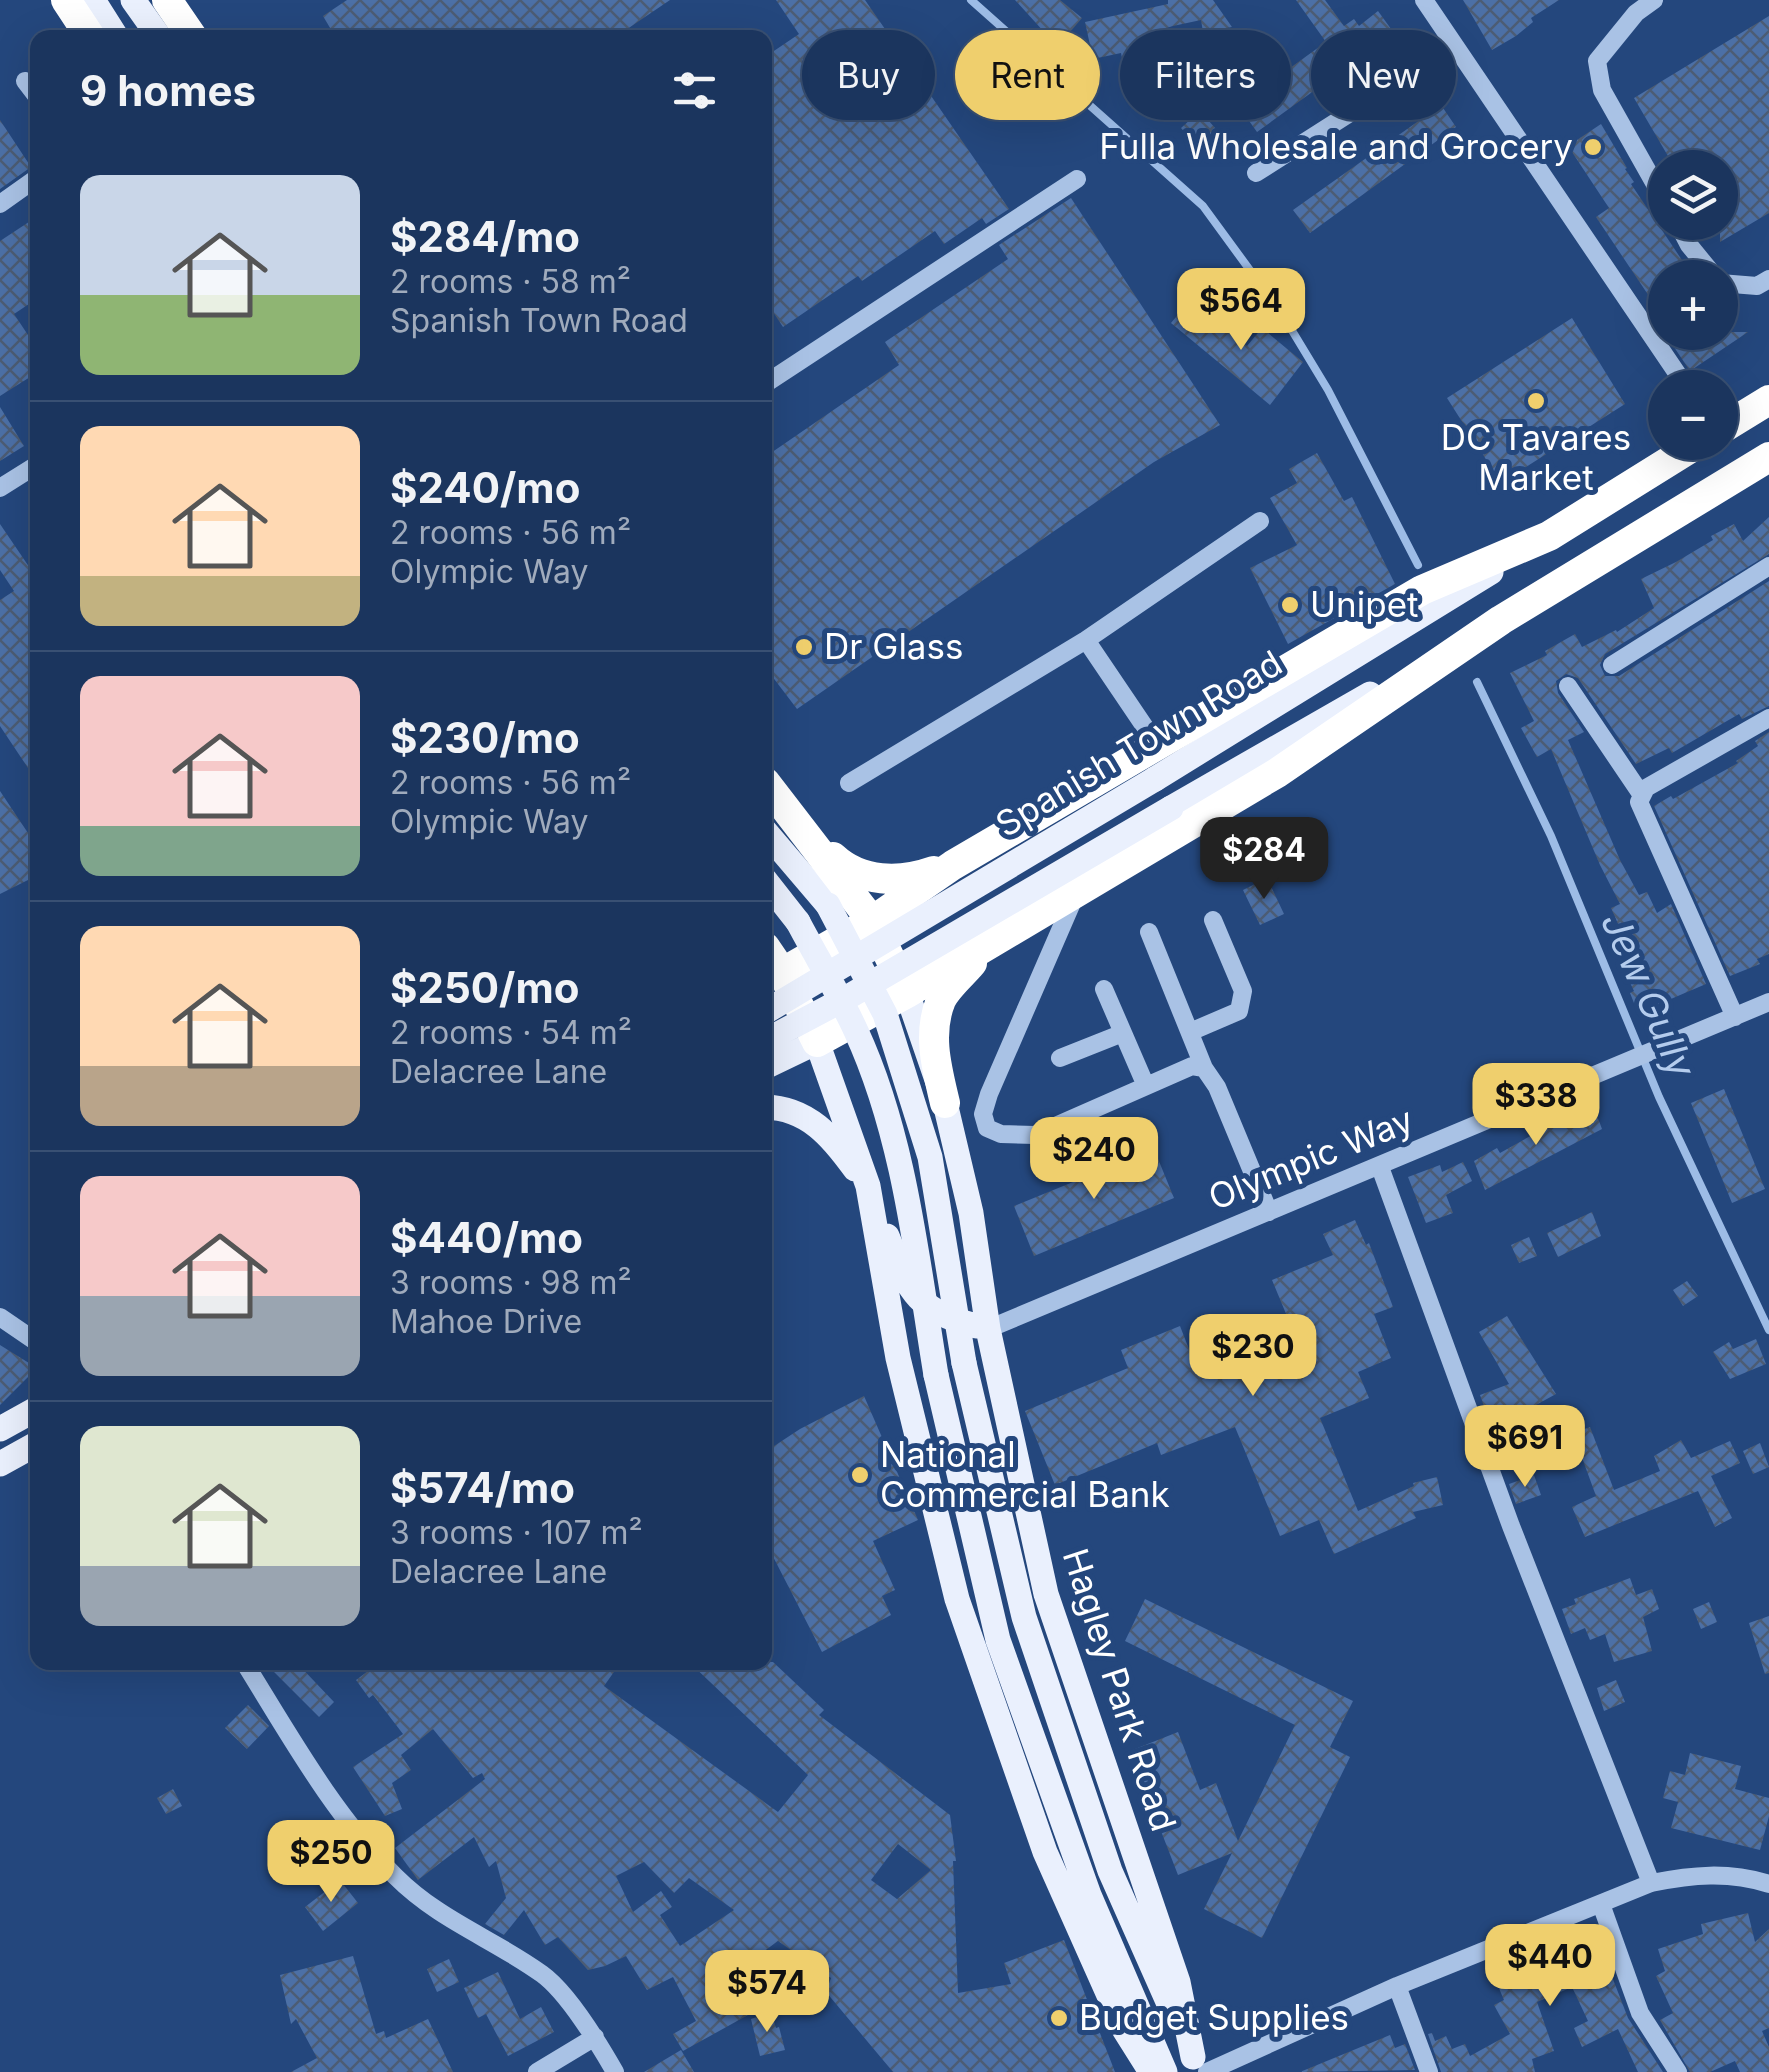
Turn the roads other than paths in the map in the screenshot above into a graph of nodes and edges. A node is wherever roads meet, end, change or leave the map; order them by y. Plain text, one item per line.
1 (66, 0) edge
2 (93, 0) edge
3 (133, 0) edge
4 (166, 0) edge
5 (1424, 0) edge
6 (1654, 0) edge
7 (85, 30) edge
8 (112, 30) edge
9 (154, 30) edge
10 (187, 30) edge
11 (1444, 30) edge
12 (1456, 47) edge
13 (25, 81) dead end
14 (30, 88) edge
15 (1339, 120) edge
16 (1648, 172) edge
17 (1256, 173) dead end
18 (1076, 179) dead end
19 (30, 183) edge
20 (0, 204) edge
21 (1687, 240) edge
22 (1702, 260) edge
23 (1769, 278) edge
24 (1738, 283) edge
25 (1675, 370) edge
26 (772, 379) edge
27 (1769, 400) edge
28 (1738, 419) edge
29 (1769, 457) edge
30 (1671, 460) edge
31 (30, 469) edge
32 (0, 488) edge
33 (1260, 521) dead end
34 (1549, 536) junction
35 (1769, 566) edge
36 (1501, 620) junction
37 (1086, 640) junction
38 (1612, 665) dead end
39 (1568, 686) dead end
40 (1769, 718) edge
41 (1157, 746) junction
42 (849, 784) dead end
43 (772, 791) edge
44 (1641, 794) junction
45 (805, 831) junction
46 (772, 839) edge
47 (953, 865) junction
48 (772, 889) edge
49 (1078, 891) junction
50 (1213, 920) dead end
51 (872, 921) junction
52 (1026, 922) junction
53 (1149, 932) dead end
54 (772, 967) edge
55 (772, 969) edge
56 (1104, 990) dead end
57 (907, 993) junction
58 (1769, 1002) edge
59 (772, 1008) edge
60 (1734, 1017) junction
61 (1190, 1032) junction
62 (1123, 1033) junction
63 (772, 1037) edge
64 (816, 1042) junction
65 (1060, 1058) dead end
66 (772, 1064) edge
67 (1204, 1068) junction
68 (1146, 1086) junction
69 (945, 1103) junction
70 (772, 1108) edge
71 (1380, 1167) junction
72 (868, 1186) junction
73 (1269, 1212) junction
74 (0, 1317) edge
75 (988, 1329) junction
76 (30, 1337) edge
77 (30, 1412) edge
78 (0, 1429) edge
79 (30, 1450) edge
80 (0, 1464) edge
81 (249, 1670) edge
82 (1650, 1883) junction
83 (1769, 1884) edge
84 (1601, 1904) junction
85 (1397, 1986) junction
86 (595, 2038) junction
87 (1200, 2067) edge
88 (537, 2072) edge
89 (615, 2072) edge
90 (1151, 2072) edge
91 (1165, 2072) edge
92 (1429, 2072) edge
93 (1678, 2072) edge

1 - 7 highway
2 - 8 main road
3 - 9 main road
4 - 10 highway
5 - 11 street
6 - 16 street
12 - 25 street
13 - 14 street
15 - 17 street
18 - 26 street
19 - 20 street
21 - 22 street
23 - 24 street
27 - 28 highway
29 - 36 highway, Spanish Town Road
30 - 34 highway, Spanish Town Road
31 - 32 street
33 - 37 street
34 - 41 highway, Spanish Town Road
34 - 59 main road, Spanish Town Road, bridge
35 - 38 street
36 - 49 highway, Spanish Town Road
36 - 63 main road, Spanish Town Road, bridge
37 - 41 street
37 - 42 street
39 - 44 street
40 - 44 street
41 - 47 highway, Spanish Town Road
43 - 45 highway
44 - 60 street
45 - 47 highway
45 - 51 highway
46 - 87 main road, Hagley Park Road, bridge
47 - 51 highway, Spanish Town Road
48 - 91 main road, bridge
49 - 52 highway, Spanish Town Road
49 - 68 street
50 - 61 street
51 - 54 highway, Spanish Town Road
51 - 57 highway
52 - 57 highway, Spanish Town Road
52 - 69 highway
53 - 61 street
55 - 64 highway
56 - 62 street
57 - 64 highway, Spanish Town Road
57 - 69 main road, Hagley Park Road
58 - 60 street, Olympic Way
60 - 71 street, Olympic Way
61 - 67 street
62 - 65 street
62 - 68 street
64 - 66 main road, Spanish Town Road
64 - 72 main road
67 - 68 street
67 - 73 street
69 - 75 main road, Hagley Park Road
70 - 72 main road
71 - 73 street, Olympic Way
71 - 82 street
72 - 75 main road
72 - 90 main road
73 - 75 street, Olympic Way
74 - 76 street
75 - 87 main road, Hagley Park Road
77 - 78 main road
79 - 80 main road
81 - 86 street
82 - 83 street
82 - 84 street
84 - 85 street
84 - 93 street
85 - 87 street
85 - 92 street
86 - 88 street
86 - 89 street

